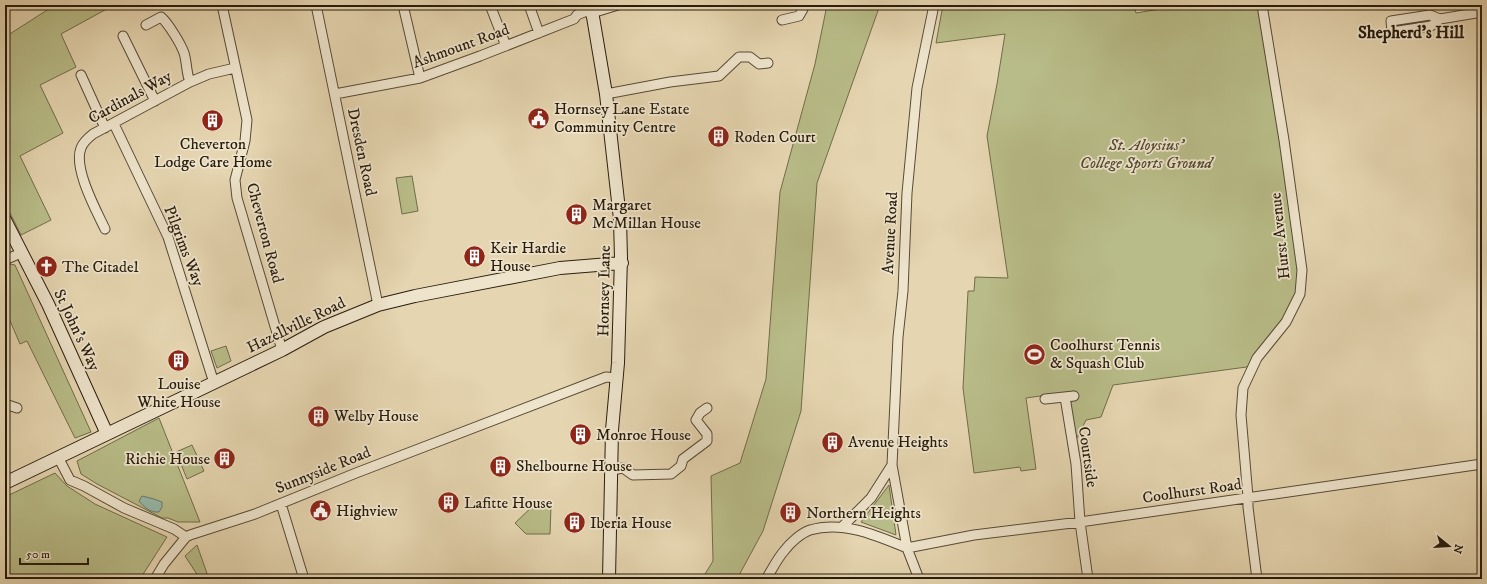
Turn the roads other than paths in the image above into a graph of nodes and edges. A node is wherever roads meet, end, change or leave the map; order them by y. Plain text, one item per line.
1 (222, 5) edge
2 (316, 5) edge
3 (403, 5) edge
4 (490, 5) edge
5 (529, 5) edge
6 (618, 5) edge
7 (803, 5) edge
8 (934, 5) edge
9 (1262, 5) edge
10 (591, 9) edge
11 (1482, 12) edge
12 (1440, 19) dead end
13 (782, 20) dead end
14 (146, 25) dead end
15 (539, 33) junction
16 (123, 36) dead end
17 (506, 46) junction
18 (768, 64) dead end
19 (235, 68) junction
20 (81, 75) dead end
21 (420, 78) junction
22 (190, 82) junction
23 (335, 94) junction
24 (606, 94) junction
25 (154, 101) junction
26 (110, 126) junction
27 (5, 220) edge
28 (105, 229) dead end
29 (21, 253) junction
30 (5, 260) edge
31 (622, 263) junction
32 (378, 305) junction
33 (282, 350) junction
34 (617, 378) junction
35 (214, 383) junction
36 (1045, 399) dead end
37 (5, 404) edge
38 (18, 408) dead end
39 (707, 408) dead end
40 (107, 434) junction
41 (58, 457) junction
42 (1482, 464) edge
43 (892, 465) junction
44 (612, 470) junction
45 (5, 483) edge
46 (1248, 497) junction
47 (281, 504) junction
48 (1080, 522) junction
49 (842, 527) junction
50 (186, 538) junction
51 (907, 548) junction
52 (155, 579) edge
53 (304, 579) edge
54 (609, 579) edge
55 (766, 579) edge
56 (919, 579) edge
57 (1088, 579) edge
58 (1257, 579) edge

1 - 19 street, Cheverton Road
2 - 23 street, Dresden Road
3 - 21 street
4 - 17 street
5 - 15 street
6 - 10 street, Ashmount Road
7 - 13 street
8 - 43 street, Avenue Road
9 - 46 street, Hurst Avenue
10 - 15 street, Ashmount Road
10 - 24 street, Hornsey Lane
11 - 12 street
14 - 22 street
15 - 17 street, Ashmount Road
16 - 25 street
17 - 21 street, Ashmount Road
18 - 24 street
19 - 22 street, Cardinals Way
19 - 33 street, Cheverton Road
20 - 26 street, Pilgrims Way
21 - 23 street, Ashmount Road
22 - 25 street, Cardinals Way
23 - 32 street, Dresden Road
24 - 31 street, Hornsey Lane
25 - 26 street, Cardinals Way
26 - 28 street, Cardinals Way
26 - 35 street, Pilgrims Way
27 - 29 street, St John's Way
29 - 30 street
29 - 40 street, St John's Way
31 - 32 street, Hazellville Road
31 - 34 street, Hornsey Lane
32 - 33 street, Hazellville Road
33 - 35 street, Hazellville Road
34 - 44 street, Hornsey Lane
34 - 47 street, Sunnyside Road
35 - 40 street, Hazellville Road
36 - 48 street, Courtside
37 - 38 street
39 - 44 street
40 - 41 street, Hazellville Road
41 - 45 street, Hazellville Road
41 - 50 street
42 - 46 street, Coolhurst Road
43 - 49 street, Avenue Road
43 - 51 street, Avenue Road
44 - 54 street, Hornsey Lane
46 - 48 street, Coolhurst Road
46 - 58 street, Hurst Avenue
47 - 50 street, Sunnyside Road
47 - 53 street
48 - 51 street, Coolhurst Road
48 - 57 street, Courtside
49 - 51 street
49 - 55 street
50 - 52 street
51 - 56 street, Avenue Road

